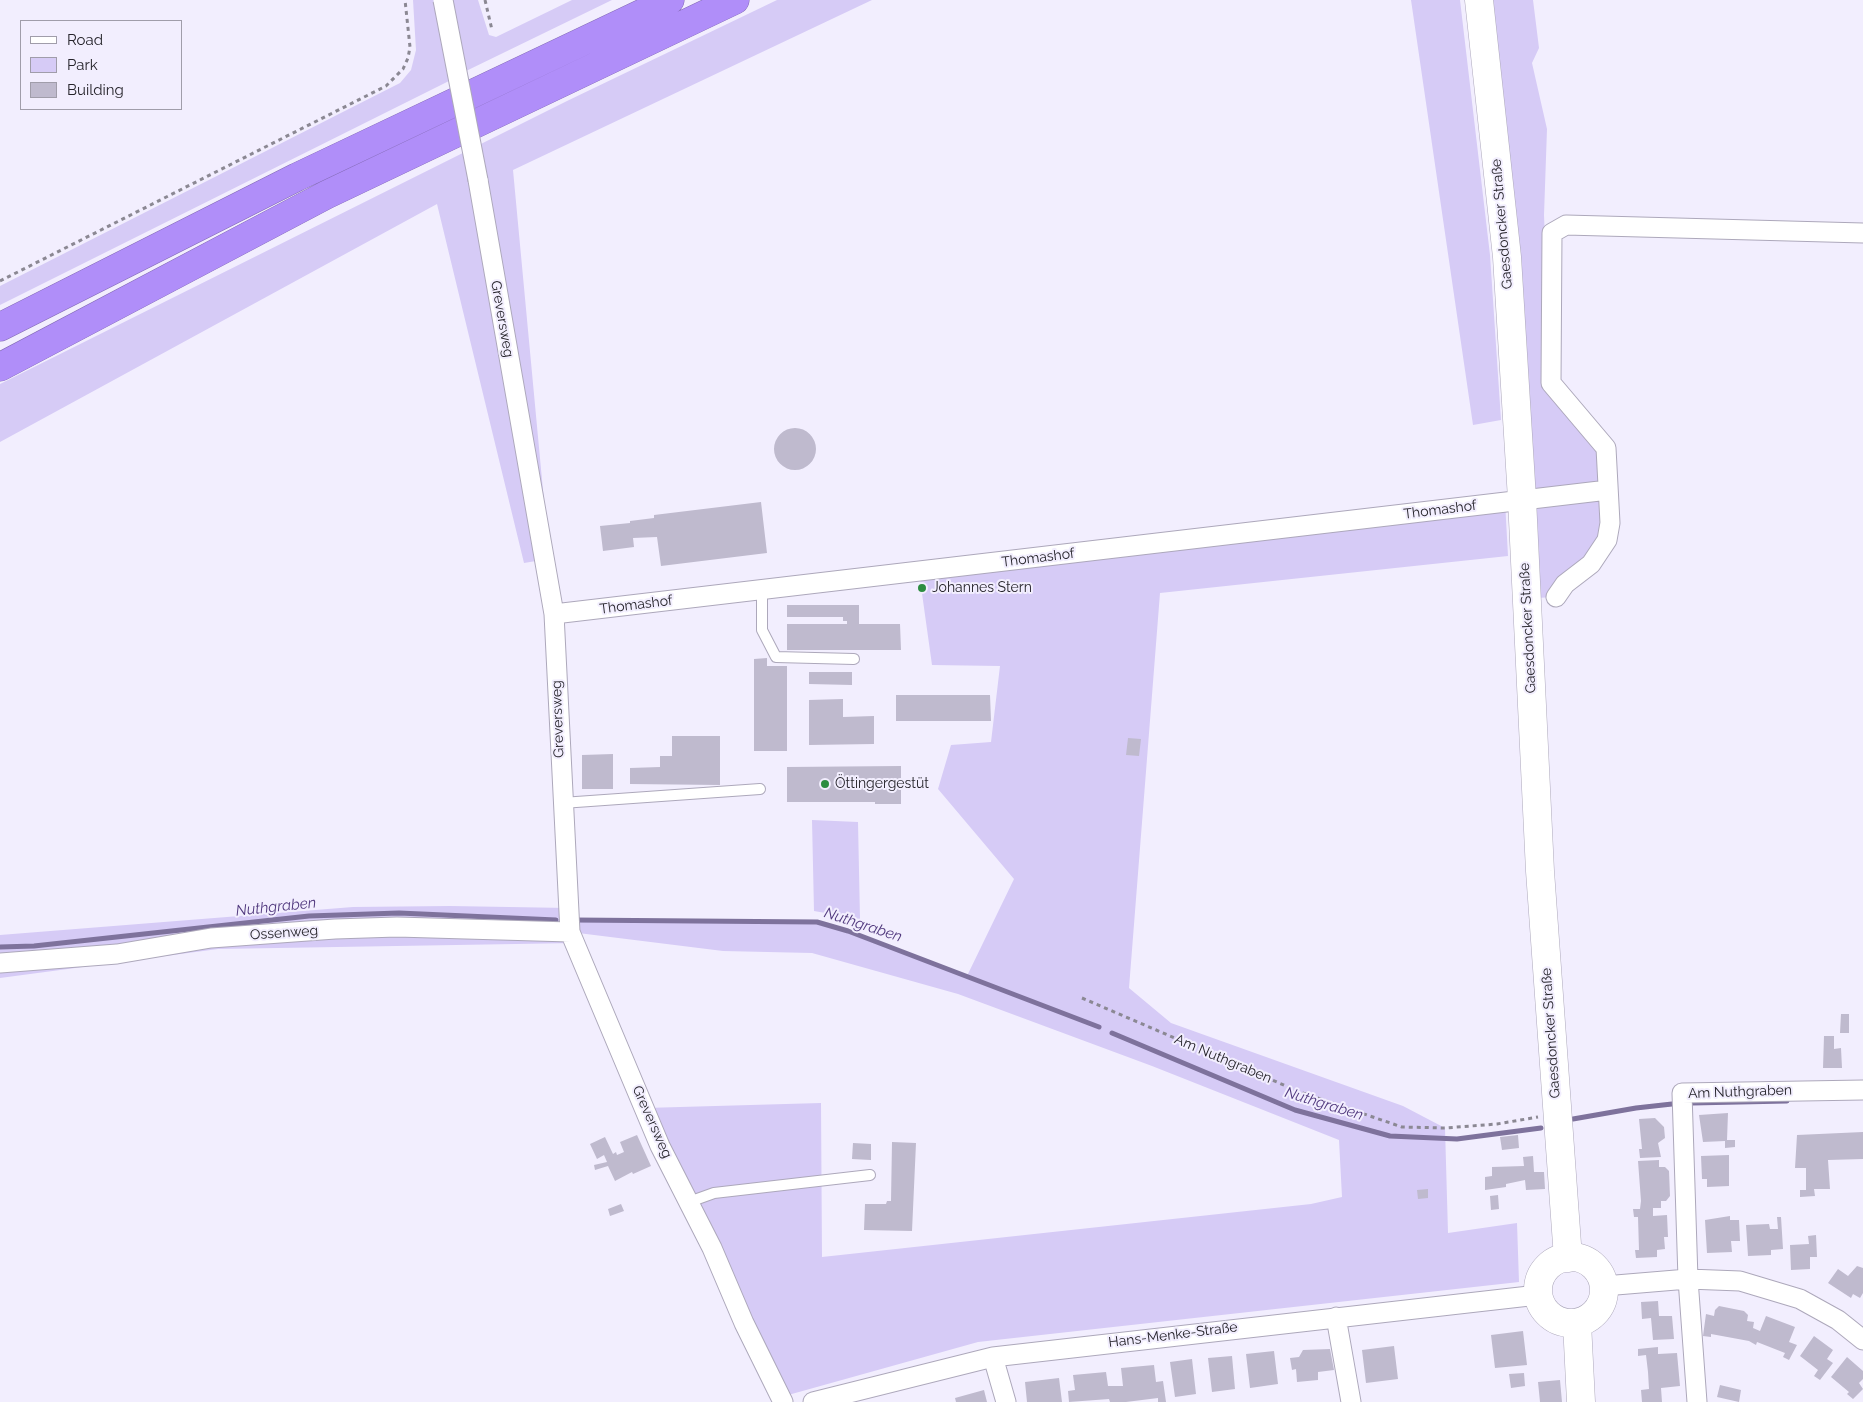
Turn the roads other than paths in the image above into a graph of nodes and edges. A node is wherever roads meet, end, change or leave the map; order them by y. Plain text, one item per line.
1 (443, 0) edge
2 (670, 0) edge
3 (735, 0) edge
4 (1479, 0) edge
5 (1863, 233) edge
6 (0, 327) edge
7 (0, 367) edge
8 (1608, 490) junction
9 (1522, 499) junction
10 (762, 590) junction
11 (1556, 597) dead end
12 (554, 614) junction
13 (854, 660) dead end
14 (760, 789) dead end
15 (562, 803) junction
16 (570, 932) junction
17 (0, 963) edge
18 (1863, 1090) edge
19 (870, 1175) dead end
20 (689, 1202) junction
21 (1568, 1258) junction
22 (1688, 1279) junction
23 (1604, 1286) junction
24 (1538, 1295) junction
25 (1336, 1317) junction
26 (1577, 1323) junction
27 (1863, 1340) edge
28 (993, 1356) junction
29 (783, 1402) edge
30 (813, 1402) edge
31 (1006, 1402) edge
32 (1351, 1402) edge
33 (1581, 1402) edge
34 (1698, 1402) edge

1 - 12 street, Greversweg, bridge
2 - 6 highway
3 - 7 highway
4 - 9 main road, Gaesdoncker Straße
5 - 8 street
8 - 9 street, Thomashof
8 - 11 street
9 - 10 street, Thomashof
9 - 21 main road, Gaesdoncker Straße
10 - 12 street, Thomashof
10 - 13 lane
12 - 15 street, Greversweg
14 - 15 lane
15 - 16 street, Greversweg
16 - 17 street, Ossenweg
16 - 20 street, Greversweg
18 - 22 street, Am Nuthgraben
19 - 20 lane
20 - 29 street, Greversweg
21 - 23 main road
21 - 24 main road
22 - 23 street
22 - 27 street
22 - 34 street
23 - 26 main road
24 - 25 street, Hans-Menke-Straße
24 - 26 main road
25 - 28 street, Hans-Menke-Straße
25 - 32 street
26 - 33 main road
28 - 30 street, Hans-Menke-Straße
28 - 31 street

